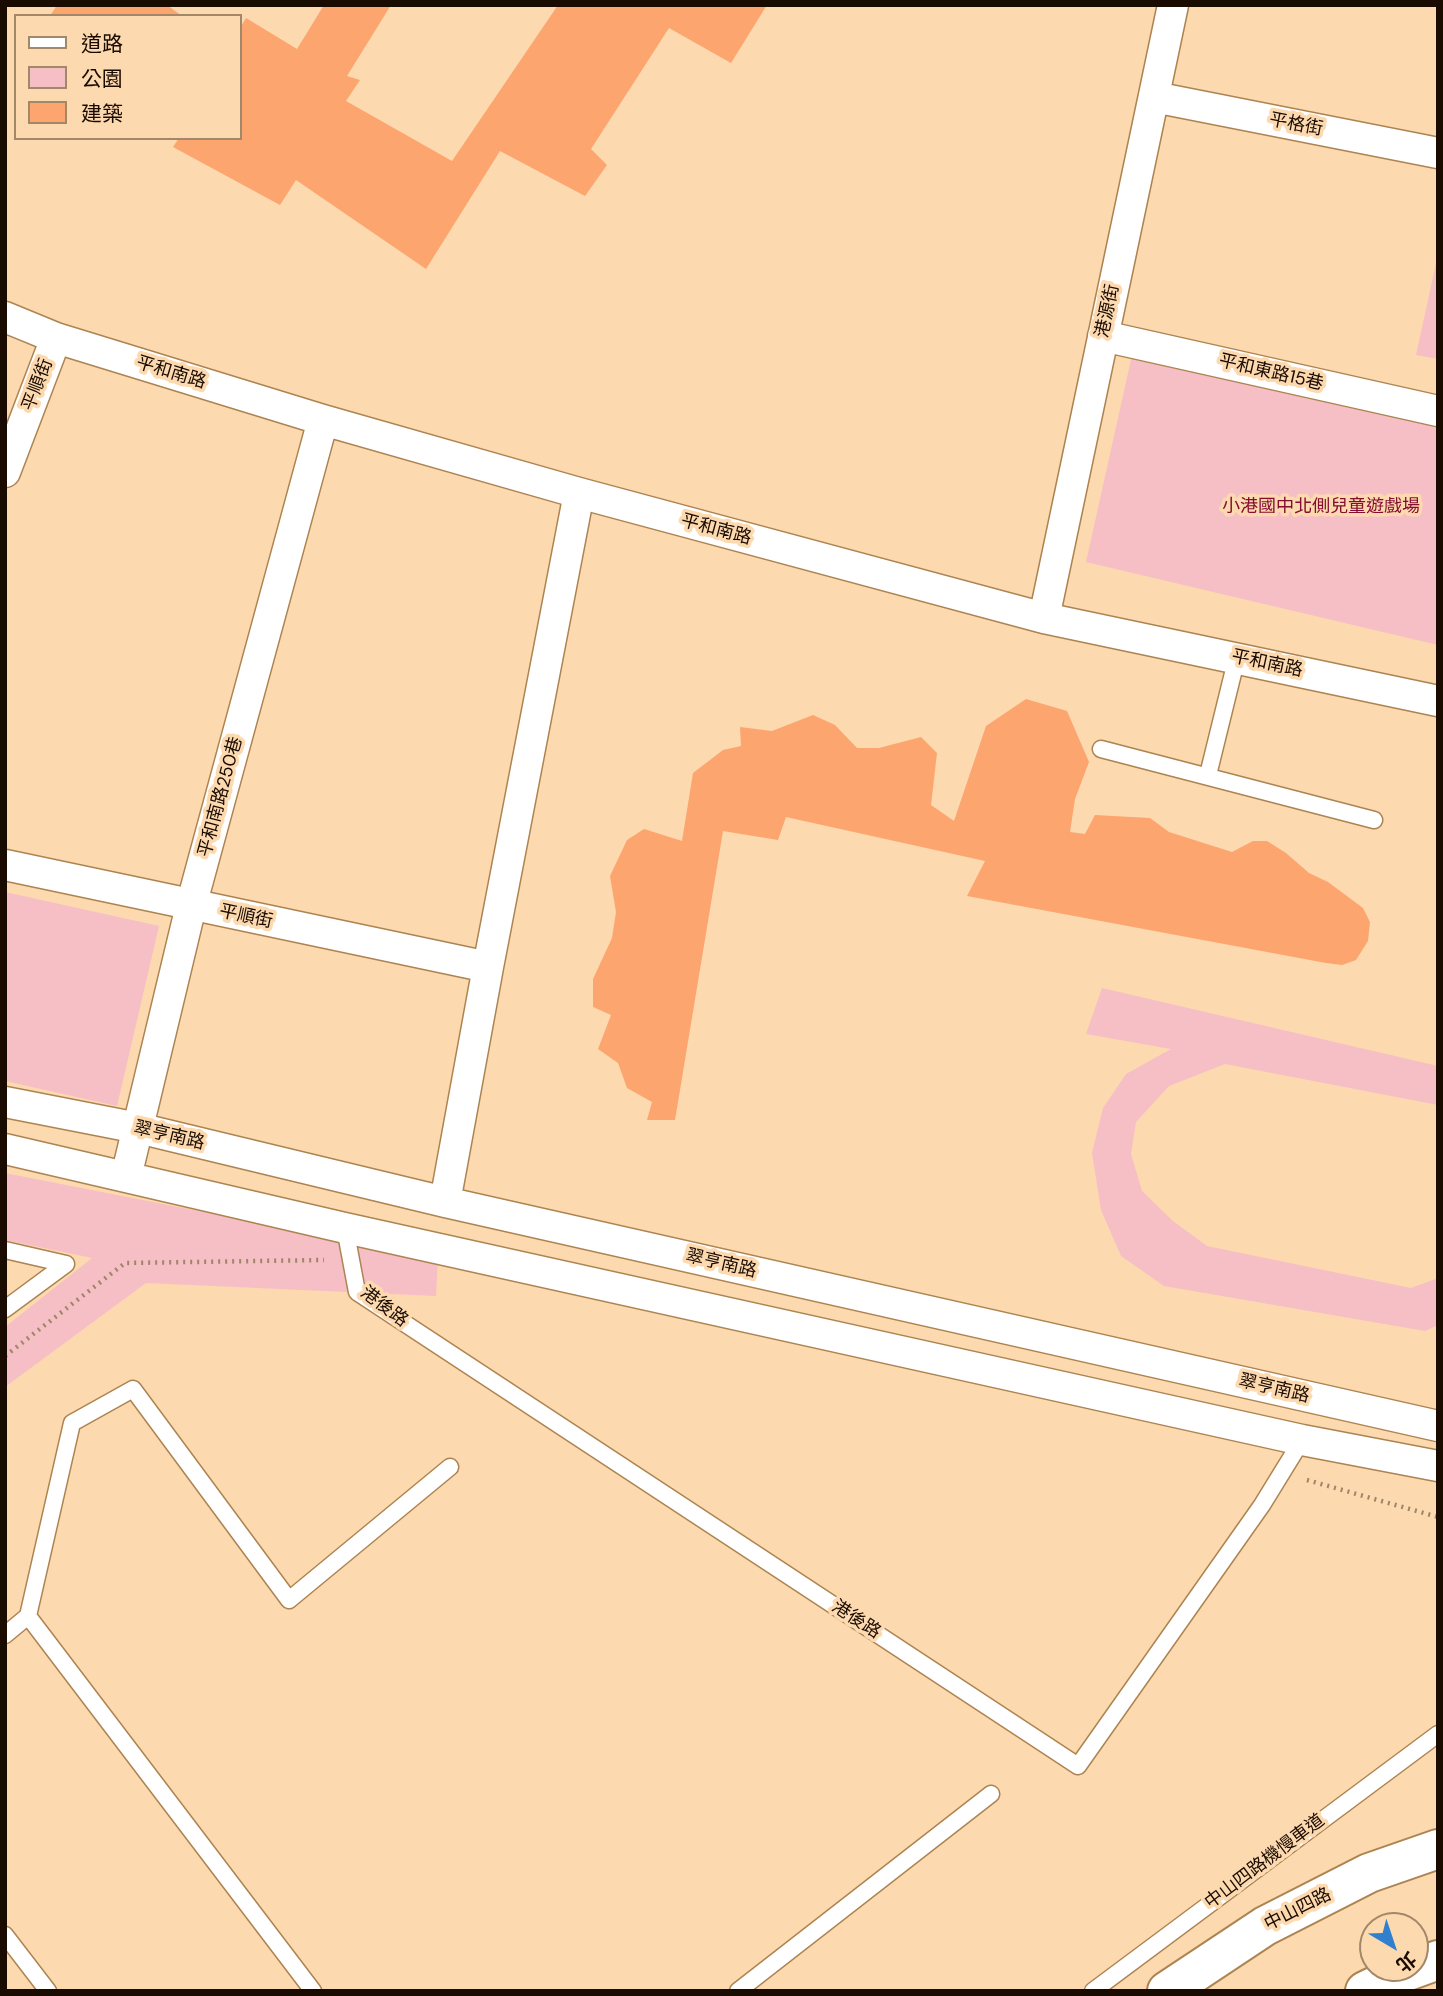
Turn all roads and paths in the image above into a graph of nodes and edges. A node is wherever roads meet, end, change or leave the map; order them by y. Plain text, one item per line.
1 (1173, 5) edge
2 (1154, 97) junction
3 (1438, 153) edge
4 (5, 317) edge
5 (1103, 336) junction
6 (56, 338) junction
7 (1438, 411) edge
8 (323, 419) junction
9 (5, 472) edge
10 (579, 494) junction
11 (1044, 618) junction
12 (1237, 657) junction
13 (1438, 701) edge
14 (1101, 749) dead end
15 (1208, 775) junction
16 (1374, 820) dead end
17 (5, 865) edge
18 (191, 906) junction
19 (488, 967) junction
20 (5, 1102) edge
21 (138, 1128) junction
22 (5, 1149) edge
23 (126, 1177) junction
24 (446, 1202) junction
25 (348, 1242) junction
26 (5, 1250) edge
27 (5, 1309) edge
28 (5, 1356) edge
29 (1438, 1426) edge
30 (1302, 1440) junction
31 (1438, 1466) edge
32 (450, 1467) dead end
33 (1282, 1472) junction
34 (1438, 1517) edge
35 (28, 1616) junction
36 (5, 1635) edge
37 (1438, 1734) edge
38 (991, 1794) dead end
39 (1438, 1849) edge
40 (5, 1935) edge
41 (1438, 1960) edge
42 (48, 1991) edge
43 (313, 1991) edge
44 (738, 1991) edge
45 (1093, 1991) edge
46 (1167, 1991) edge
47 (1365, 1991) edge

1 - 2 street, 港源街
2 - 3 street, 平格街
2 - 5 street, 港源街
4 - 6 street, 平和南路
5 - 7 street, 平和東路15巷
5 - 11 street, 港源街
6 - 8 street, 平和南路
6 - 9 street, 平順街
8 - 10 street, 平和南路
8 - 18 street, 平和南路250巷
10 - 11 street, 平和南路
10 - 19 street
11 - 12 street, 平和南路
12 - 13 street, 平和南路
12 - 15 lane
14 - 15 lane
15 - 16 lane
17 - 18 street, 平順街
18 - 19 street, 平順街
18 - 21 street, 平和南路250巷
19 - 24 street
20 - 21 street, 翠亨南路
21 - 23 street, 平和南路250巷
21 - 24 street, 翠亨南路
22 - 23 street
23 - 25 street
24 - 29 street, 翠亨南路
25 - 28 path
25 - 30 street
25 - 33 lane, 港後路
26 - 27 lane
30 - 31 street
30 - 33 lane, 港後路
32 - 35 lane
33 - 34 path
35 - 36 lane
35 - 43 lane
37 - 45 lane, 中山四路機慢車道
38 - 44 lane
39 - 46 main road, 中山四路
40 - 42 lane
41 - 47 main road

